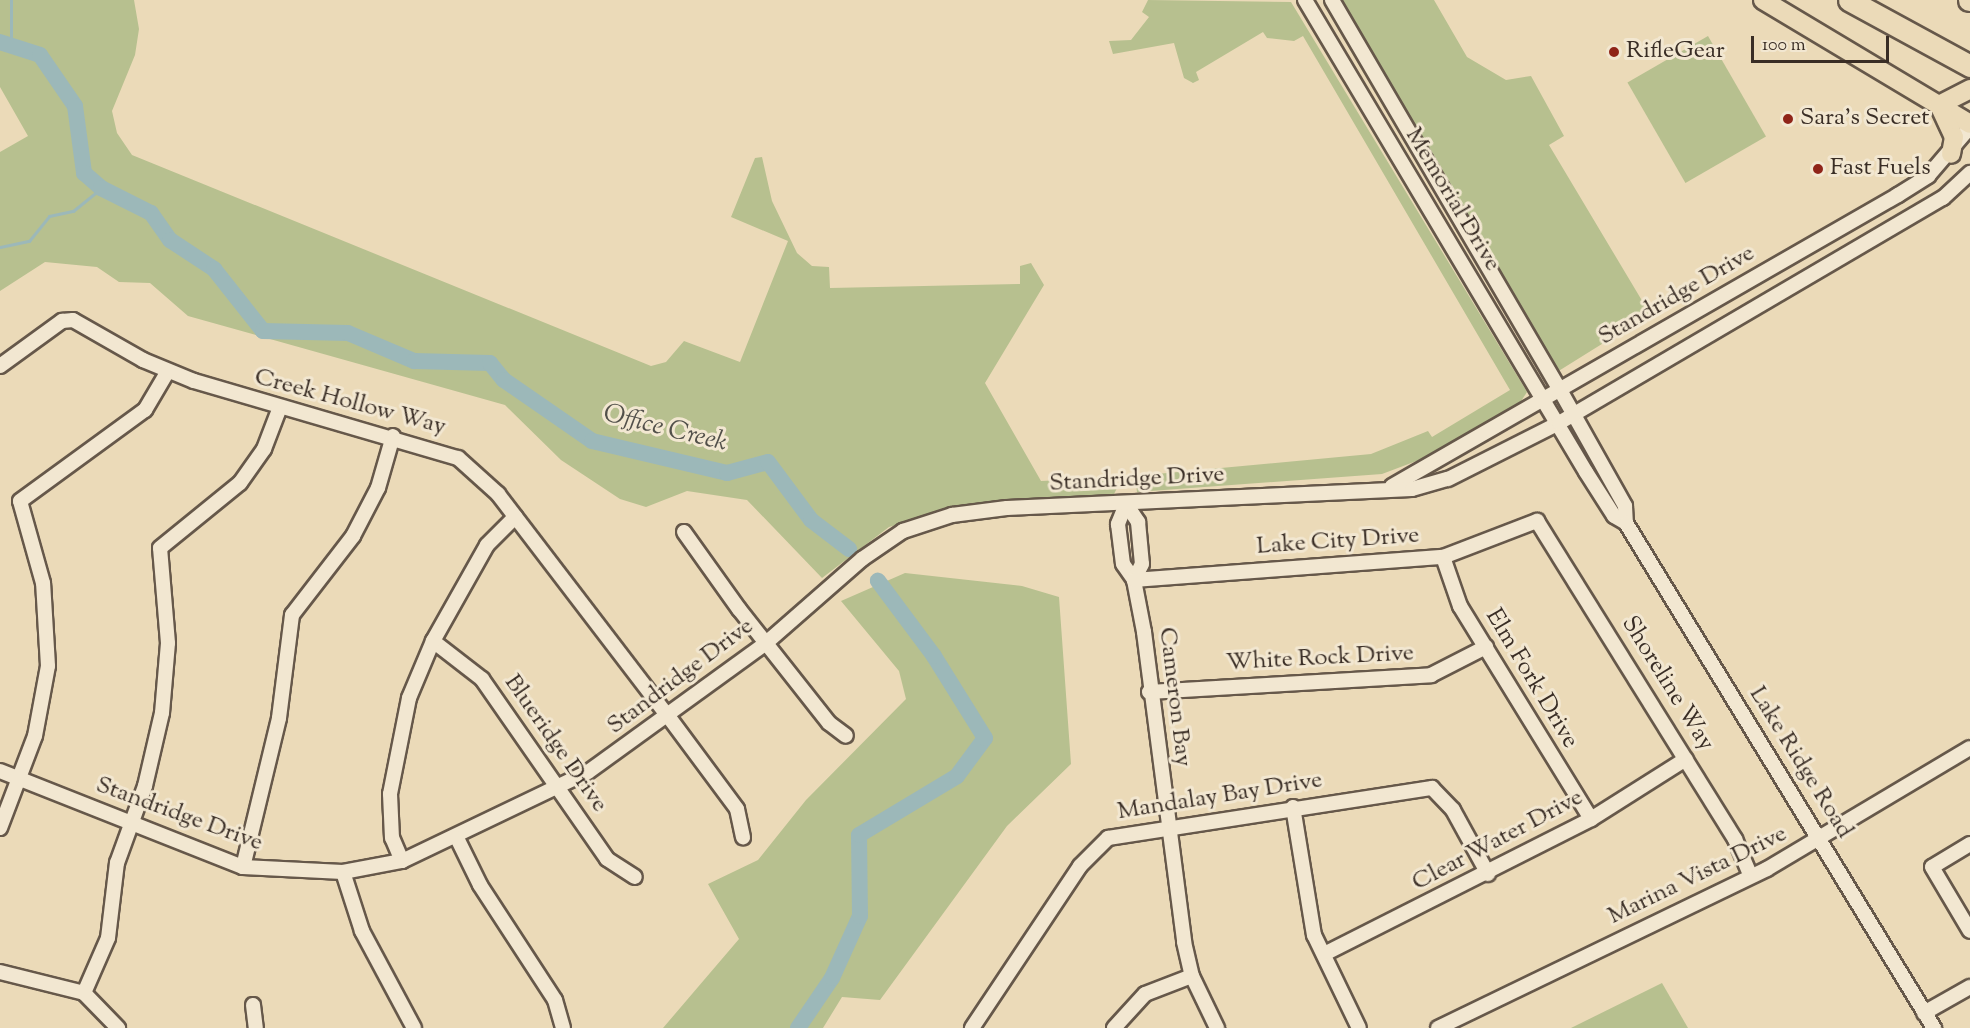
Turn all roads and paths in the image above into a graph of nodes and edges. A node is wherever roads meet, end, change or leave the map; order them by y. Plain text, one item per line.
1 (1305, 0) edge
2 (1332, 0) edge
3 (1763, 0) edge
4 (1849, 0) edge
5 (1877, 0) edge
6 (1966, 59) edge
7 (1970, 89) edge
8 (1939, 105) junction
9 (1970, 126) edge
10 (1951, 154) junction
11 (1970, 173) edge
12 (1826, 237) junction
13 (1839, 259) junction
14 (0, 366) edge
15 (168, 371) junction
16 (1560, 390) junction
17 (1545, 399) junction
18 (280, 407) junction
19 (1573, 415) junction
20 (1559, 423) junction
21 (393, 436) junction
22 (1392, 486) junction
23 (1126, 504) junction
24 (515, 517) junction
25 (1538, 521) joint
26 (1626, 523) junction
27 (684, 532) dead end
28 (1443, 557) junction
29 (1134, 580) junction
30 (433, 641) junction
31 (766, 643) junction
32 (1486, 647) junction
33 (1149, 692) junction
34 (668, 716) junction
35 (846, 736) dead end
36 (1970, 748) edge
37 (1686, 759) junction
38 (0, 771) edge
39 (21, 778) junction
40 (559, 789) junction
41 (1293, 807) junction
42 (1591, 819) junction
43 (128, 824) junction
44 (1168, 825) junction
45 (0, 828) edge
46 (743, 837) dead end
47 (457, 838) junction
48 (1821, 839) junction
49 (1970, 844) edge
50 (402, 861) junction
51 (243, 867) junction
52 (343, 872) junction
53 (1488, 874) junction
54 (1750, 875) junction
55 (634, 877) dead end
56 (1970, 931) edge
57 (1324, 954) junction
58 (0, 972) edge
59 (1192, 975) junction
60 (1970, 987) edge
61 (84, 993) junction
62 (253, 1005) dead end
63 (1924, 1013) junction
64 (118, 1028) edge
65 (256, 1028) edge
66 (414, 1028) edge
67 (563, 1028) edge
68 (972, 1028) edge
69 (1114, 1028) edge
70 (1217, 1028) edge
71 (1359, 1028) edge
72 (1438, 1028) edge
73 (1934, 1028) edge

1 - 17 street, Memorial Drive
2 - 16 street, Memorial Drive
3 - 8 main road
4 - 6 highway
5 - 6 highway
7 - 8 main road
8 - 9 main road
8 - 10 main road
9 - 10 street, Standridge Drive
10 - 12 street, Standridge Drive
11 - 13 street, Standridge Drive
12 - 13 street
12 - 16 street, Standridge Drive
13 - 19 street, Standridge Drive
14 - 15 street, Creek Hollow Way
15 - 18 street, Creek Hollow Way
15 - 39 street
16 - 17 street, Standridge Drive
16 - 19 street, Memorial Drive
17 - 20 street, Memorial Drive
17 - 22 street, Standridge Drive
18 - 21 street, Creek Hollow Way
18 - 43 street
19 - 20 street, Standridge Drive
19 - 26 street, Lake Ridge Road
20 - 22 street, Standridge Drive
20 - 26 street, Lake Ridge Road
21 - 24 street, Creek Hollow Way
21 - 51 street
22 - 23 street, Standridge Drive
23 - 29 street, Cameron Bay
23 - 29 street, Cameron Bay
23 - 31 street, Standridge Drive
24 - 30 street
24 - 34 street, Creek Hollow Way
25 - 28 street, Lake City Drive
25 - 37 street, Shoreline Way
26 - 48 street, Lake Ridge Road
27 - 31 street
28 - 29 street, Lake City Drive
28 - 32 street, Elm Fork Drive
29 - 33 street, Cameron Bay
30 - 40 street, Blueridge Drive
30 - 50 street
31 - 34 street, Standridge Drive
31 - 35 street
32 - 33 street, White Rock Drive
32 - 42 street, Elm Fork Drive
33 - 44 street, Cameron Bay
34 - 40 street, Standridge Drive
34 - 46 street, Creek Hollow Way
36 - 48 street, Marina Vista Drive
37 - 42 street, Clear Water Drive
37 - 54 street, Shoreline Way
38 - 39 street, Standridge Drive
39 - 43 street, Standridge Drive
39 - 45 street
40 - 47 street, Standridge Drive
40 - 55 street, Blueridge Drive
41 - 44 street, Mandalay Bay Drive
41 - 53 street, Mandalay Bay Drive
41 - 57 street
42 - 53 street, Clear Water Drive
43 - 51 street, Standridge Drive
43 - 61 street
44 - 59 street, Cameron Bay
44 - 68 street, Mandalay Bay Drive
47 - 50 street, Standridge Drive
47 - 67 street
48 - 54 street, Marina Vista Drive
48 - 63 street, Lake Ridge Road
49 - 56 street
50 - 52 street, Standridge Drive
51 - 52 street, Standridge Drive
52 - 66 street
53 - 57 street, Clear Water Drive
54 - 72 street, Marina Vista Drive
57 - 71 street
58 - 61 street
59 - 69 street
59 - 70 street, Cameron Bay
60 - 63 street
61 - 64 street
62 - 65 street
63 - 73 street, Lake Ridge Road

